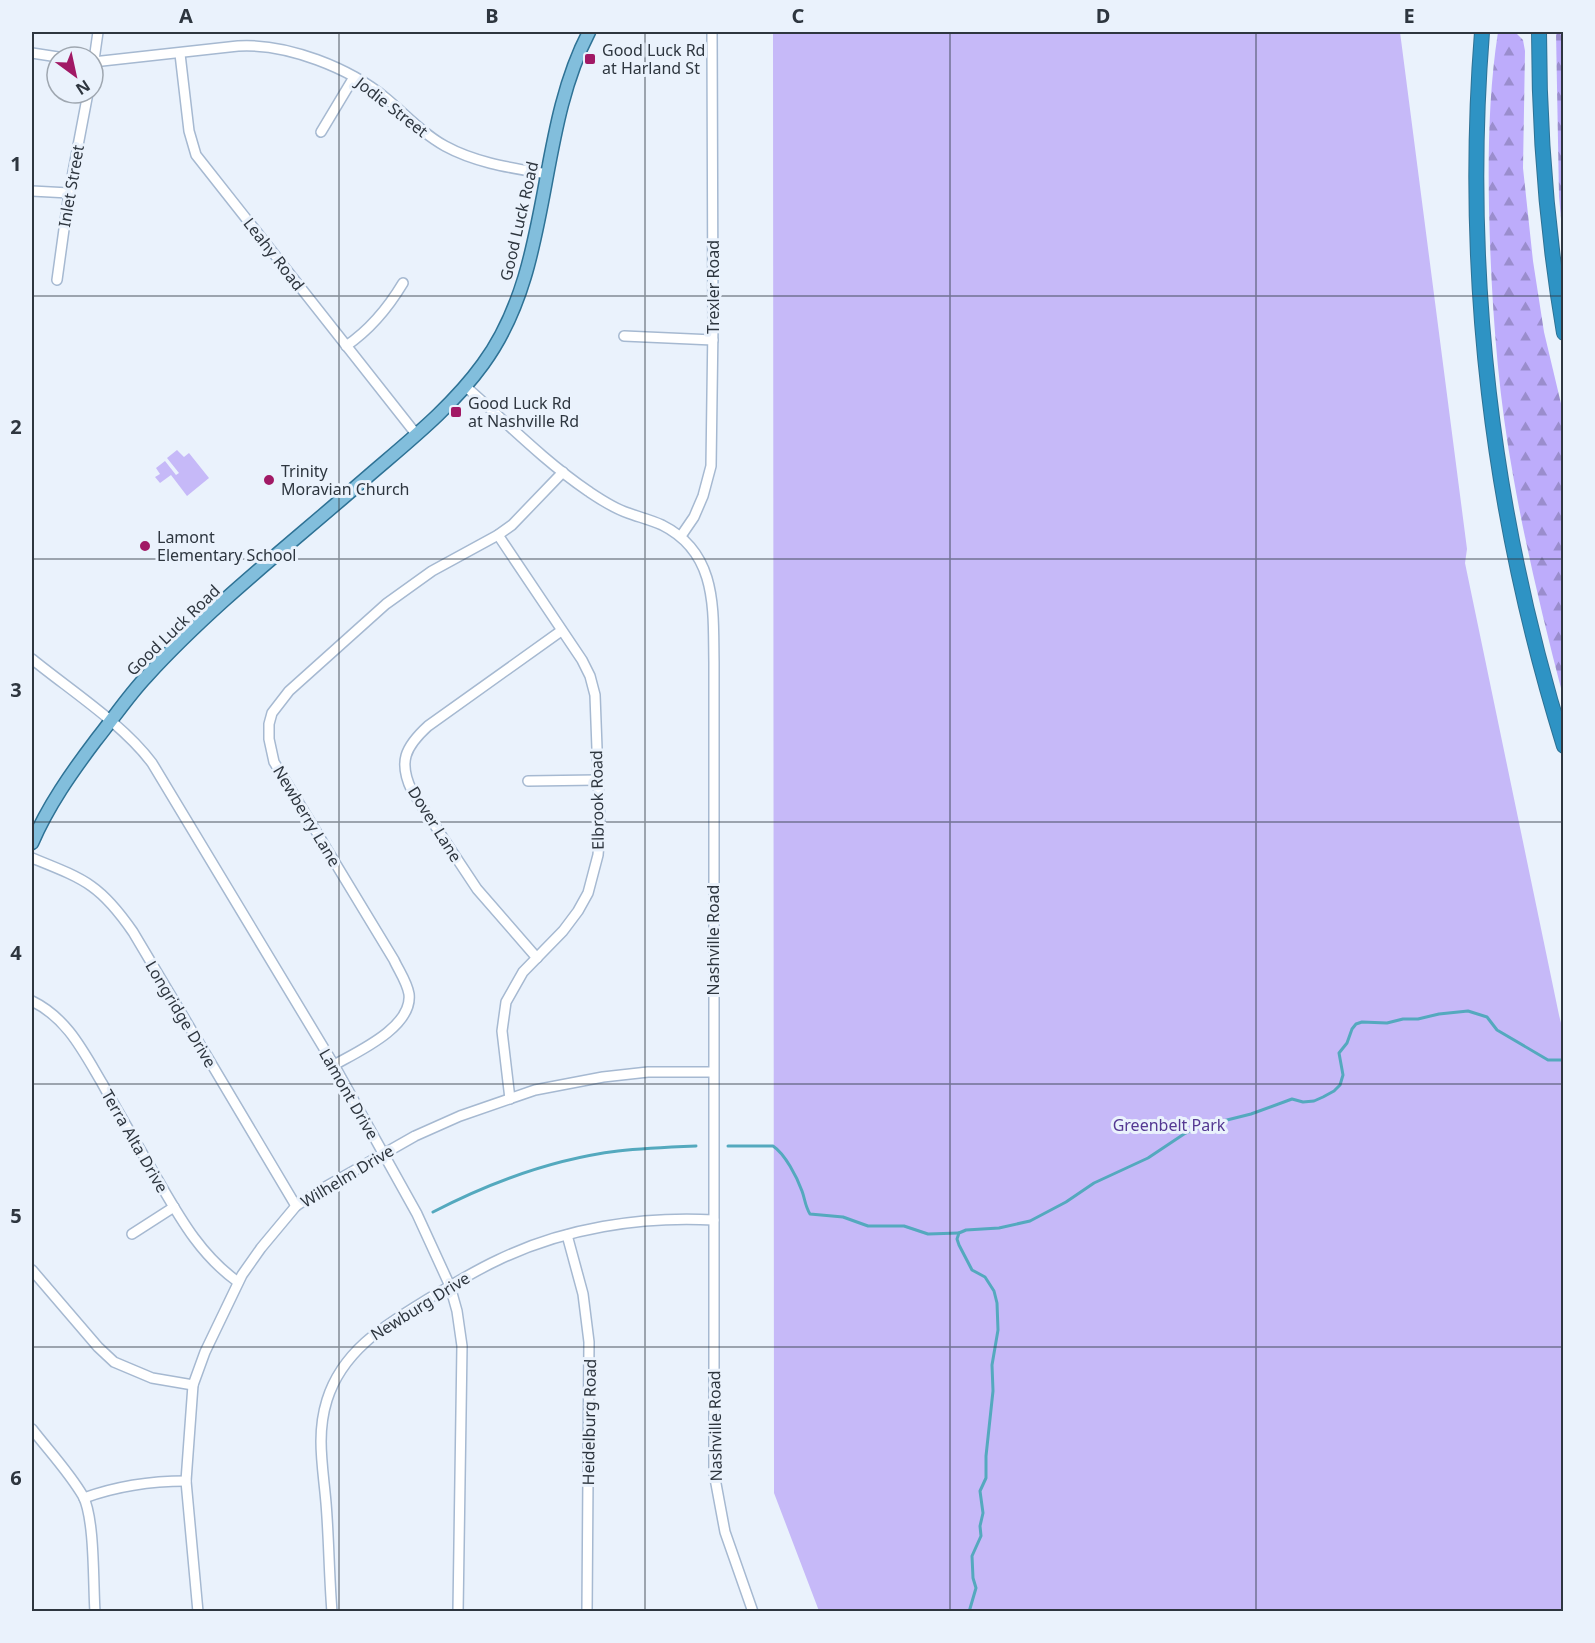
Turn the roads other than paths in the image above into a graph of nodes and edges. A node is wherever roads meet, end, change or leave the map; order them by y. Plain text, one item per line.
1 (588, 32) edge
2 (712, 32) edge
3 (1482, 32) edge
4 (1539, 32) edge
5 (180, 54) junction
6 (105, 63) edge
7 (354, 77) junction
8 (86, 105) edge
9 (321, 132) dead end
10 (547, 174) junction
11 (32, 191) edge
12 (69, 193) junction
13 (57, 280) dead end
14 (403, 283) dead end
15 (1563, 333) edge
16 (624, 336) dead end
17 (713, 340) junction
18 (346, 346) junction
19 (465, 386) junction
20 (416, 434) junction
21 (563, 472) junction
22 (498, 536) junction
23 (681, 536) junction
24 (561, 631) junction
25 (32, 659) edge
26 (110, 722) junction
27 (1563, 746) edge
28 (597, 780) junction
29 (528, 781) dead end
30 (32, 843) edge
31 (32, 858) edge
32 (537, 958) junction
33 (32, 1001) edge
34 (334, 1065) junction
35 (713, 1072) junction
36 (510, 1099) junction
37 (384, 1155) junction
38 (296, 1206) junction
39 (174, 1207) junction
40 (714, 1220) junction
41 (132, 1234) dead end
42 (567, 1235) junction
43 (32, 1270) edge
44 (238, 1282) junction
45 (450, 1286) junction
46 (193, 1385) junction
47 (32, 1430) edge
48 (186, 1481) junction
49 (84, 1498) junction
50 (95, 1611) edge
51 (198, 1611) edge
52 (332, 1611) edge
53 (458, 1611) edge
54 (587, 1611) edge
55 (753, 1611) edge

1 - 10 main road, Good Luck Road
2 - 17 street, Trexler Road
3 - 27 highway
4 - 15 highway
5 - 6 street, Jodie Street
5 - 7 street, Jodie Street
5 - 18 street, Leahy Road
7 - 9 street
7 - 10 street, Jodie Street
8 - 12 street, Inlet Street
10 - 19 main road, Good Luck Road
11 - 12 street
12 - 13 street, Inlet Street
14 - 18 street
16 - 17 street
17 - 23 street, Trexler Road
18 - 20 street, Leahy Road
19 - 20 main road, Good Luck Road
19 - 21 street, Nashville Road
20 - 26 main road, Good Luck Road
21 - 22 street, Newberry Lane
21 - 23 street, Nashville Road
22 - 24 street, Elbrook Road
22 - 34 street, Newberry Lane
23 - 35 street, Nashville Road
24 - 28 street, Elbrook Road
24 - 32 street, Dover Lane
25 - 26 street, Lamont Drive
26 - 30 main road, Good Luck Road
26 - 34 street, Lamont Drive
28 - 29 street
28 - 32 street, Elbrook Road
31 - 38 street, Longridge Drive
32 - 36 street, Elbrook Road
33 - 39 street, Terra Alta Drive
34 - 37 street, Lamont Drive
35 - 36 street, Wilhelm Drive
35 - 40 street, Nashville Road
36 - 37 street, Wilhelm Drive
37 - 38 street, Wilhelm Drive
37 - 45 street, Lamont Drive
38 - 44 street, Wilhelm Drive
39 - 41 street
39 - 44 street, Terra Alta Drive
40 - 42 street, Newburg Drive
40 - 55 street, Nashville Road
42 - 45 street, Newburg Drive
42 - 54 street, Heidelburg Road
43 - 46 street
44 - 46 street, Wilhelm Drive
45 - 52 street, Newburg Drive
45 - 53 street, Lamont Drive
46 - 48 street, Wilhelm Drive
47 - 49 street
48 - 49 street
48 - 51 street, Wilhelm Drive
49 - 50 street

